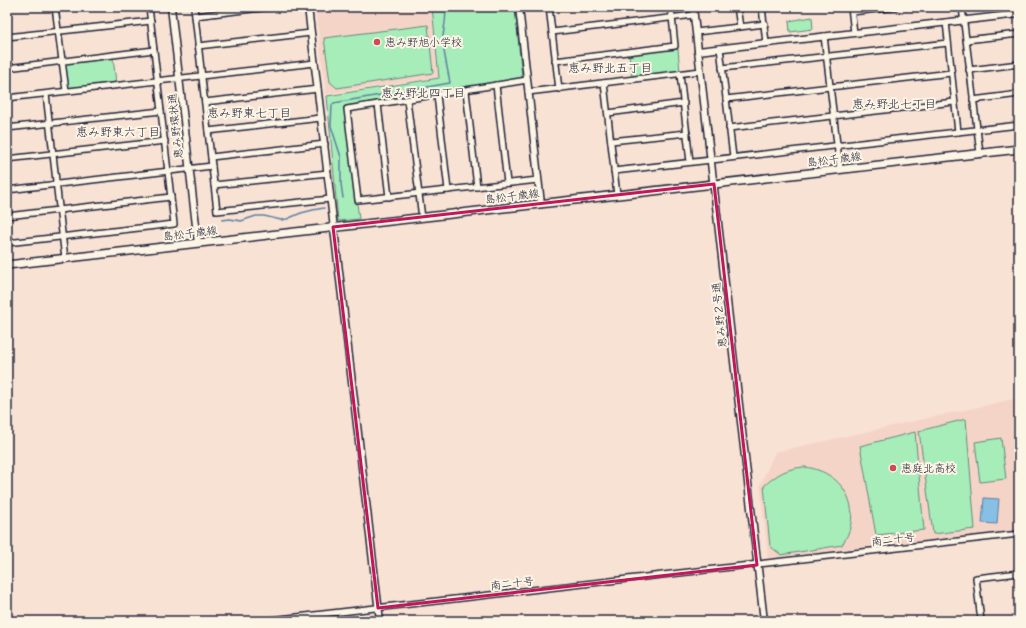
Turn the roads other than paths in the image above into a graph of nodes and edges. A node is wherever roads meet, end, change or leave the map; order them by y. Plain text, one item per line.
1 (55, 7) edge
2 (149, 7) edge
3 (171, 7) edge
4 (194, 7) edge
5 (270, 7) edge
6 (308, 7) edge
7 (519, 7) edge
8 (549, 7) edge
9 (671, 7) edge
10 (693, 7) edge
11 (738, 7) edge
12 (762, 7) edge
13 (895, 7) edge
14 (962, 7) edge
15 (851, 10) edge
16 (1019, 14) edge
17 (195, 16) junction
18 (694, 16) junction
19 (673, 18) junction
20 (964, 20) junction
21 (151, 21) junction
22 (946, 22) junction
23 (764, 24) junction
24 (740, 27) junction
25 (59, 31) junction
26 (552, 32) junction
27 (696, 32) junction
28 (311, 33) junction
29 (854, 33) junction
30 (1019, 34) edge
31 (824, 36) junction
32 (7, 37) edge
33 (966, 40) junction
34 (766, 43) junction
35 (948, 43) junction
36 (198, 46) junction
37 (720, 48) junction
38 (154, 50) junction
39 (698, 51) junction
40 (826, 56) junction
41 (555, 61) junction
42 (62, 62) junction
43 (315, 63) junction
44 (1019, 64) edge
45 (7, 68) edge
46 (722, 68) junction
47 (969, 70) junction
48 (700, 72) junction
49 (952, 73) junction
50 (680, 74) junction
51 (202, 76) junction
52 (180, 78) junction
53 (526, 80) junction
54 (158, 81) junction
55 (604, 83) junction
56 (496, 85) junction
57 (830, 86) junction
58 (318, 89) junction
59 (559, 89) junction
60 (466, 90) junction
61 (66, 91) junction
62 (528, 92) junction
63 (46, 94) junction
64 (1019, 94) edge
65 (437, 95) junction
66 (7, 98) edge
67 (726, 98) junction
68 (407, 100) junction
69 (973, 100) junction
70 (205, 102) junction
71 (954, 102) junction
72 (684, 103) junction
73 (378, 104) junction
74 (161, 110) junction
75 (608, 113) junction
76 (833, 116) junction
77 (321, 118) junction
78 (49, 124) junction
79 (1019, 125) edge
80 (7, 128) edge
81 (730, 128) junction
82 (977, 130) junction
83 (208, 131) junction
84 (958, 132) junction
85 (687, 133) junction
86 (165, 141) junction
87 (611, 142) junction
88 (325, 144) junction
89 (837, 146) junction
90 (1019, 149) edge
91 (980, 153) junction
92 (53, 154) junction
93 (211, 157) junction
94 (733, 158) junction
95 (7, 159) edge
96 (711, 160) junction
97 (690, 162) junction
98 (212, 166) junction
99 (190, 168) junction
100 (840, 169) junction
101 (168, 171) junction
102 (614, 171) junction
103 (328, 173) junction
104 (538, 180) junction
105 (507, 183) junction
106 (56, 184) junction
107 (714, 184) junction
108 (214, 185) junction
109 (478, 187) junction
110 (7, 190) edge
111 (448, 190) junction
112 (418, 194) junction
113 (617, 195) junction
114 (171, 197) junction
115 (389, 197) junction
116 (330, 199) junction
117 (541, 204) junction
118 (59, 211) junction
119 (7, 216) edge
120 (422, 218) junction
121 (333, 227) junction
122 (62, 238) junction
123 (7, 243) edge
124 (198, 243) junction
125 (65, 259) junction
126 (7, 265) edge
127 (1019, 534) edge
128 (760, 564) junction
129 (1019, 573) edge
130 (378, 608) junction
131 (262, 621) edge
132 (380, 621) edge
133 (764, 621) edge
134 (981, 621) edge

1 - 25 street
2 - 21 street
3 - 52 street, 恵み野環状通
4 - 17 street
5 - 17 street
6 - 28 street
7 - 53 street
8 - 26 street
9 - 19 street
10 - 18 street, 恵み野２号通
11 - 24 street
12 - 23 street
13 - 15 street
14 - 20 street
15 - 29 street
16 - 20 street
17 - 36 street
18 - 19 street
18 - 27 street, 恵み野２号通
19 - 26 street
19 - 41 street
20 - 22 street
20 - 33 street
21 - 25 street
21 - 38 street
22 - 29 street
22 - 35 street
23 - 24 street
23 - 34 street
24 - 27 street
25 - 32 street
25 - 42 street
26 - 41 street
27 - 39 street, 恵み野２号通
28 - 36 street
28 - 43 street
29 - 31 street
30 - 33 street
31 - 34 street
31 - 40 street
33 - 47 street
34 - 37 street
35 - 40 street
35 - 49 street
36 - 51 street
37 - 39 street
37 - 46 street
38 - 42 street
38 - 54 street
39 - 48 street, 恵み野２号通
40 - 46 street
40 - 57 street
41 - 59 street
42 - 45 street
42 - 61 street
43 - 51 street
43 - 58 street
44 - 47 street
46 - 67 street
47 - 69 street
48 - 50 street
48 - 96 street, 恵み野２号通
49 - 57 street
49 - 71 street
50 - 55 street
50 - 72 street
51 - 52 street
51 - 70 street
52 - 54 street
52 - 99 street, 恵み野環状通
53 - 56 street
53 - 62 street
54 - 61 street
54 - 74 street
55 - 59 street
55 - 75 street
56 - 60 street
56 - 105 street
57 - 67 street
57 - 76 street
58 - 70 street
58 - 77 street
59 - 62 street
60 - 65 street
60 - 109 street
61 - 63 street
62 - 104 street
63 - 66 street
63 - 78 street
64 - 69 street
65 - 68 street
65 - 111 street
67 - 81 street
68 - 73 street
68 - 112 street
69 - 82 street
70 - 83 street
71 - 76 street
71 - 84 street
72 - 75 street
72 - 85 street
73 - 115 street
73 - 115 street
74 - 78 street
74 - 86 street
75 - 87 street
76 - 81 street
76 - 89 street
77 - 83 street
77 - 88 street
78 - 80 street
78 - 92 street
79 - 82 street
81 - 94 street
82 - 84 street
82 - 91 street
83 - 93 street
84 - 89 street
85 - 87 street
85 - 97 street
86 - 92 street
86 - 101 street
87 - 102 street
88 - 93 street
88 - 103 street
89 - 94 street
89 - 100 street
90 - 91 main road, 島松千歳線
91 - 100 main road, 島松千歳線
92 - 95 street
92 - 106 street
93 - 98 street
94 - 96 street
96 - 97 street
96 - 107 street, 恵み野２号通
97 - 102 street
98 - 99 street
98 - 108 street
99 - 101 street
99 - 124 street, 恵み野環状通
100 - 107 main road, 島松千歳線
101 - 106 street
101 - 114 street
102 - 113 street
103 - 108 street
103 - 116 street
104 - 105 street
104 - 117 street
105 - 109 street
106 - 110 street
106 - 118 street
107 - 113 main road, 島松千歳線
107 - 128 street, 恵み野２号通
108 - 116 street
109 - 111 street
111 - 112 street
112 - 115 street
112 - 120 street
113 - 117 main road, 島松千歳線
114 - 118 street
114 - 122 street
116 - 121 street
117 - 120 main road, 島松千歳線
118 - 119 street
118 - 122 street
120 - 121 main road, 島松千歳線
121 - 124 main road, 島松千歳線
121 - 130 street
122 - 123 street
122 - 125 street
124 - 125 main road, 島松千歳線
125 - 126 main road, 島松千歳線
127 - 128 street, 南二十号
128 - 130 street, 南二十号
128 - 133 street, 恵み野２号通
129 - 134 street
130 - 131 street, 南二十号
130 - 132 street

